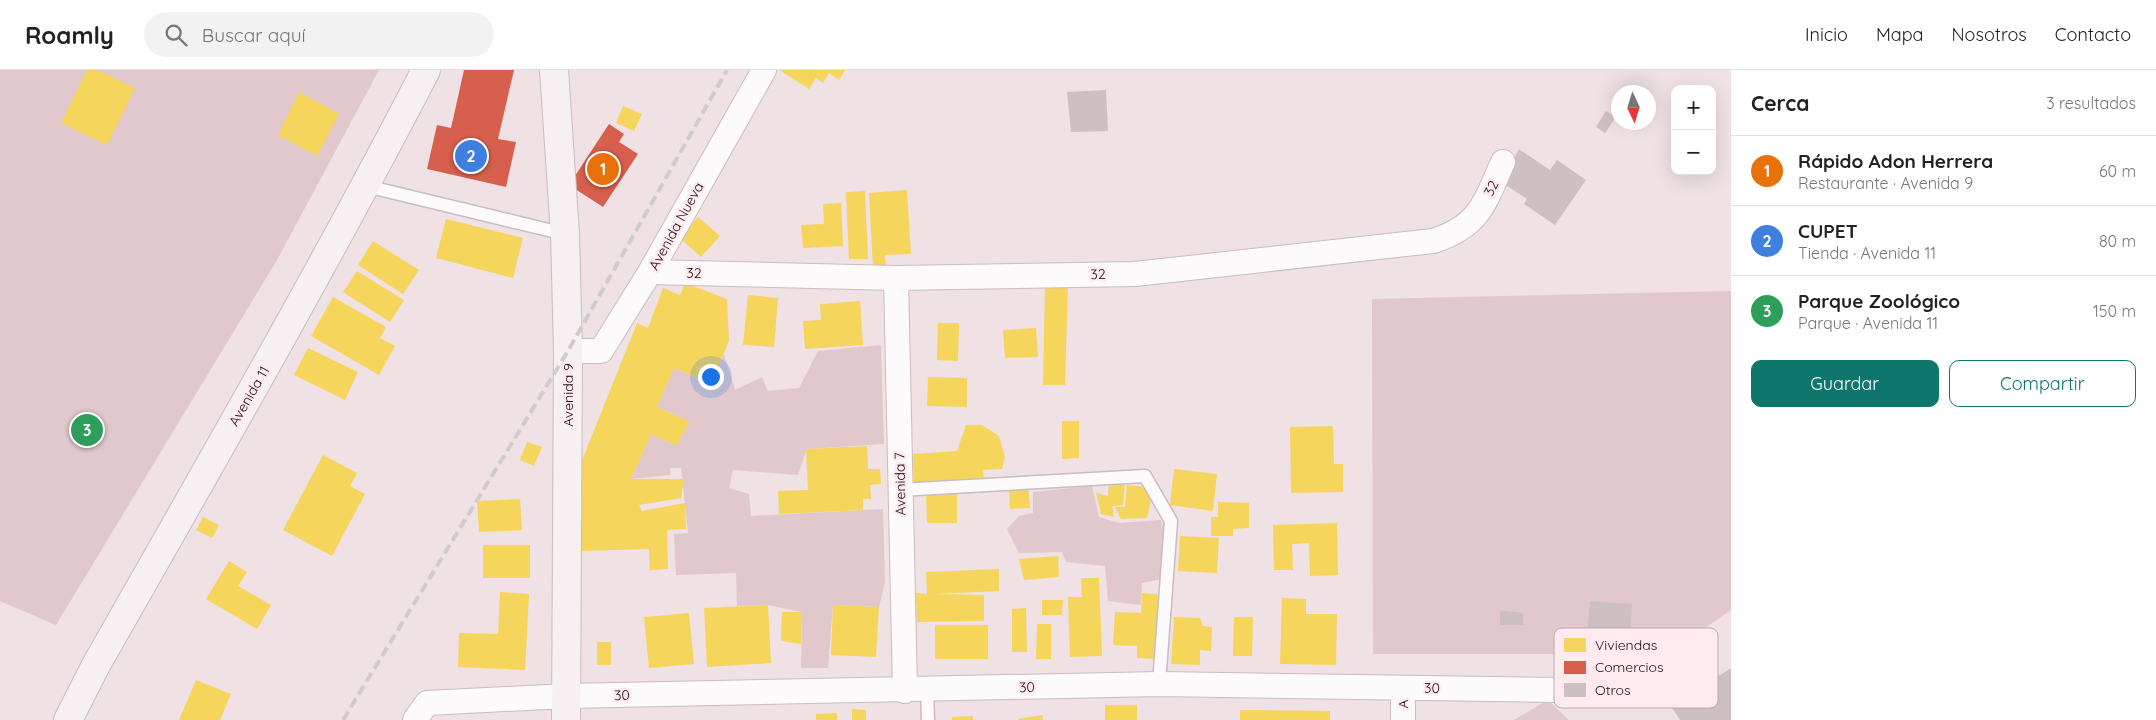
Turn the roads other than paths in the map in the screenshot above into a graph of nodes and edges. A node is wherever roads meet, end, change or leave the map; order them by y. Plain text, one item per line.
1 (426, 70) edge
2 (554, 70) edge
3 (764, 70) edge
4 (1503, 162) dead end
5 (366, 186) junction
6 (565, 234) junction
7 (650, 272) junction
8 (896, 278) junction
9 (568, 351) junction
10 (899, 490) junction
11 (1159, 684) junction
12 (1402, 688) junction
13 (916, 690) junction
14 (1554, 691) edge
15 (566, 708) edge
16 (421, 711) edge
17 (68, 720) edge
18 (928, 720) edge
19 (1403, 720) edge

1 - 5 main road, Avenida 11
2 - 6 main road, Avenida 9
3 - 7 street, Avenida Nueva
4 - 8 street, 32
5 - 6 lane
5 - 17 main road, Avenida 11
6 - 9 main road, Avenida 9
7 - 8 street, 32
7 - 9 street, Avenida Nueva
8 - 10 street, Avenida 7
9 - 15 main road, Avenida 9
10 - 11 lane
10 - 13 street, Avenida 7
11 - 12 street, 30
11 - 13 street, 30
12 - 14 street, 30
12 - 19 street, A
13 - 15 street, 30
13 - 18 lane
15 - 16 street, 30

